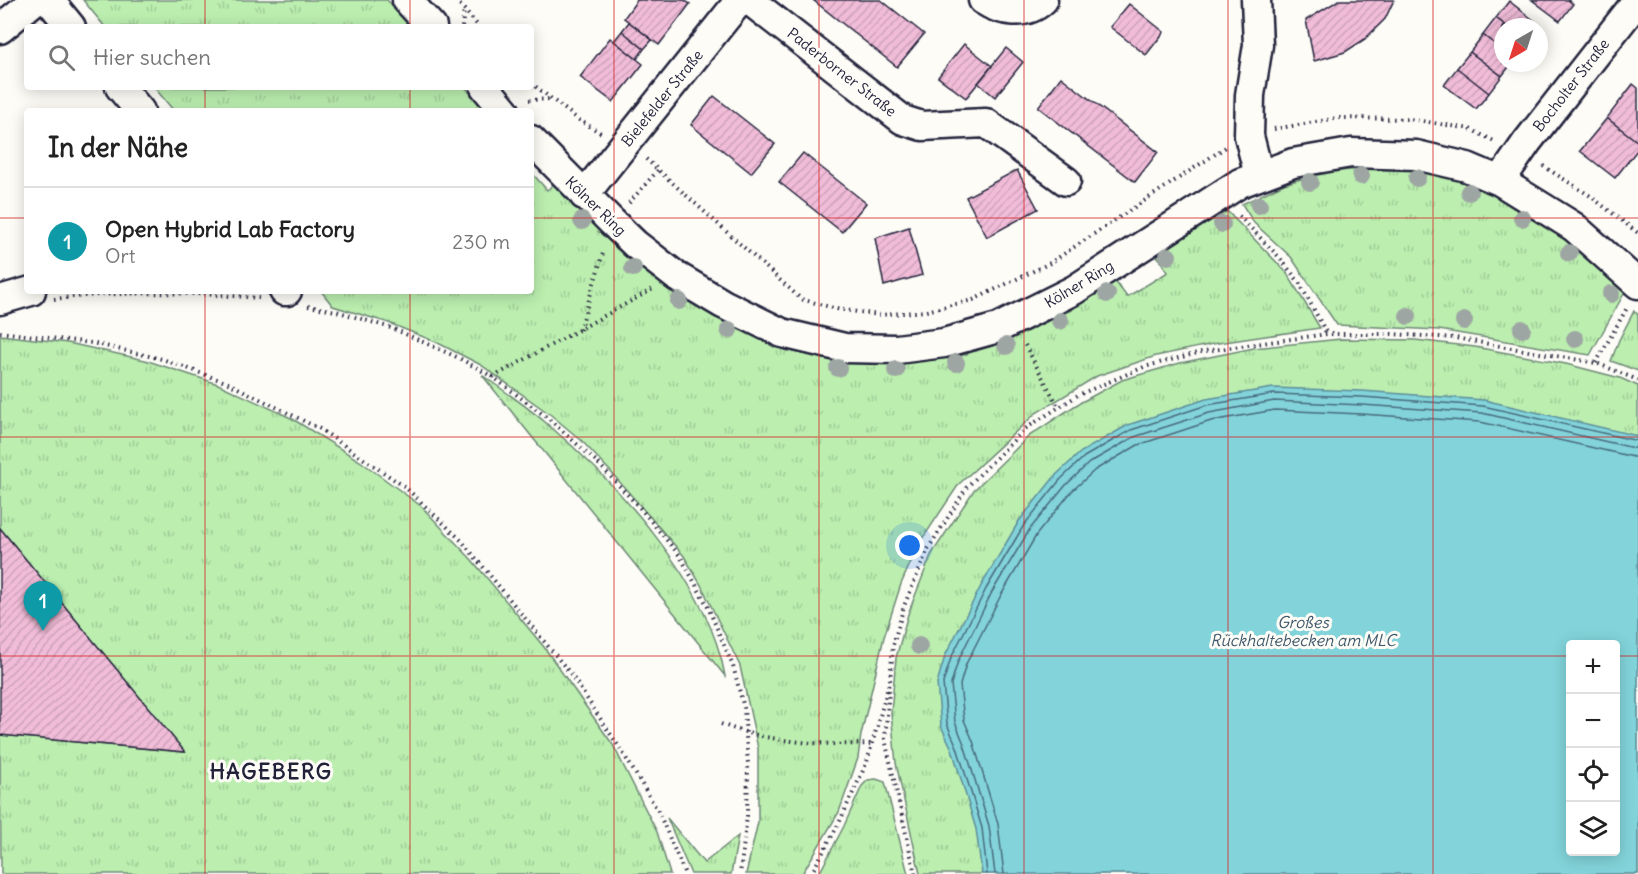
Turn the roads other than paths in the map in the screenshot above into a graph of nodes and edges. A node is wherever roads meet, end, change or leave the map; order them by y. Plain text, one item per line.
1 (35, 0) edge
2 (49, 0) edge
3 (407, 0) edge
4 (740, 0) edge
5 (749, 0) edge
6 (983, 0) edge
7 (1043, 0) edge
8 (1256, 0) edge
9 (1638, 0) edge
10 (69, 24) edge
11 (429, 24) edge
12 (0, 29) edge
13 (122, 90) edge
14 (488, 90) edge
15 (138, 108) edge
16 (503, 108) edge
17 (534, 143) edge
18 (1259, 175) junction
19 (1066, 181) dead end
20 (1500, 181) junction
21 (585, 195) junction
22 (1635, 292) edge
23 (39, 295) edge
24 (0, 300) edge

1 - 12 street
2 - 10 street
3 - 11 street
4 - 21 street, Bielefelder Straße
5 - 19 street, Paderborner Straße
6 - 7 street
8 - 18 street
9 - 20 street, Bocholter Straße
13 - 15 street
14 - 16 street
17 - 21 street, Kölner Ring
18 - 20 street, Kölner Ring
18 - 21 street, Kölner Ring
20 - 22 street, Kölner Ring
23 - 24 street

